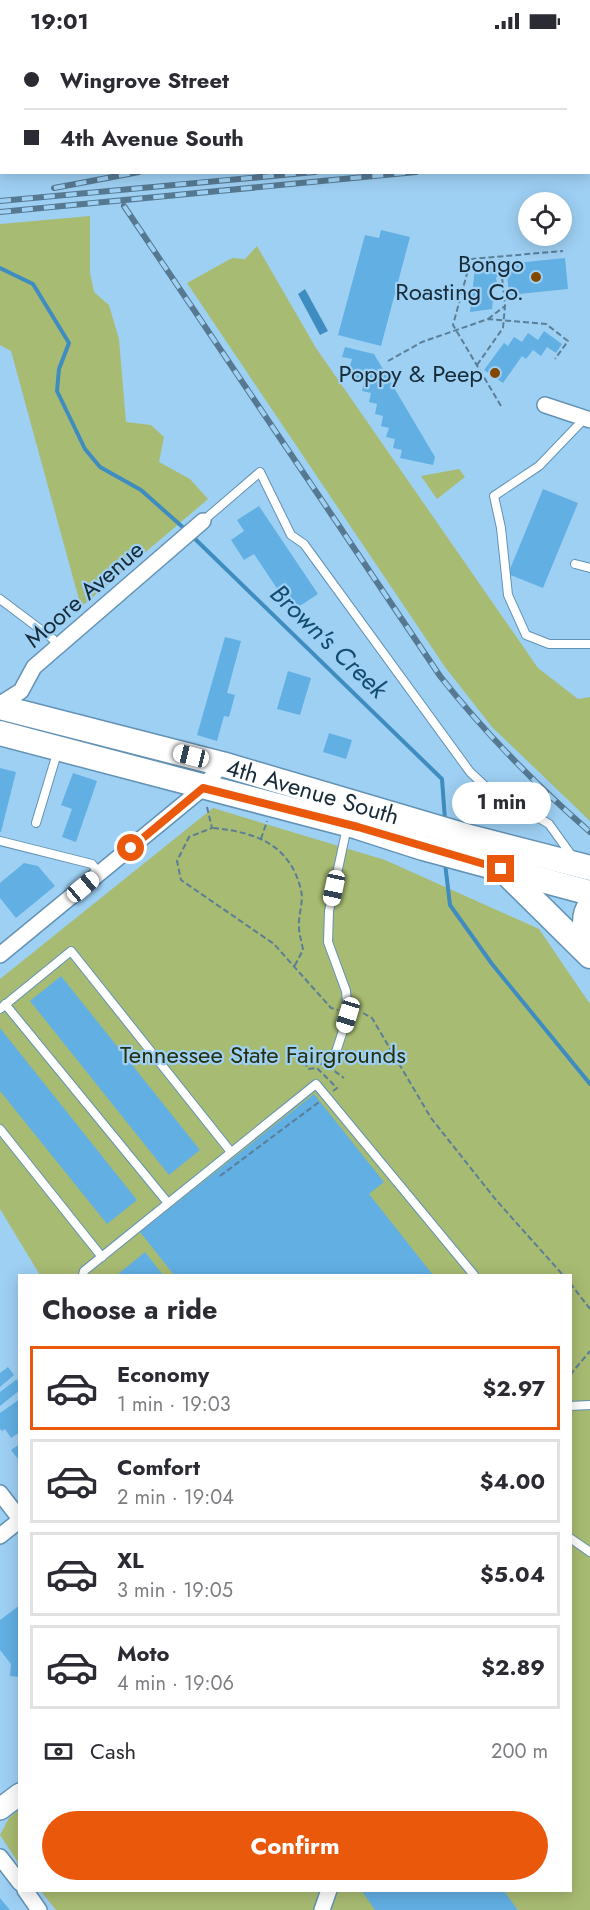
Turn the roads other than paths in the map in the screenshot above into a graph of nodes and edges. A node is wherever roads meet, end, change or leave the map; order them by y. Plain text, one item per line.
1 (545, 405) dead end
2 (588, 417) edge
3 (203, 521) joint
4 (575, 564) dead end
5 (590, 568) edge
6 (0, 599) edge
7 (590, 644) edge
8 (57, 648) junction
9 (0, 705) edge
10 (0, 733) edge
11 (58, 749) junction
12 (222, 764) junction
13 (205, 796) junction
14 (349, 813) junction
15 (36, 823) dead end
16 (0, 841) edge
17 (462, 847) junction
18 (584, 866) edge
19 (501, 869) junction
20 (99, 873) junction
21 (590, 893) edge
22 (590, 903) edge
23 (590, 947) edge
24 (0, 955) edge
25 (590, 956) edge
26 (3, 1007) edge
27 (335, 1055) dead end
28 (0, 1130) edge
29 (231, 1152) junction
30 (168, 1203) junction
31 (102, 1257) junction
32 (83, 1274) edge
33 (473, 1274) edge
34 (590, 1405) edge
35 (572, 1406) edge
36 (0, 1493) edge
37 (18, 1516) edge
38 (18, 1521) edge
39 (0, 1536) edge
40 (572, 1540) edge
41 (590, 1552) edge
42 (18, 1796) edge
43 (0, 1809) edge
44 (0, 1857) edge
45 (18, 1880) edge
46 (26, 1892) edge
47 (328, 1892) edge
48 (39, 1910) edge
49 (322, 1910) edge

1 - 2 street
2 - 7 lane
3 - 8 street, Moore Avenue
3 - 18 lane
4 - 5 lane
6 - 8 lane
8 - 9 street, Moore Avenue
9 - 12 main road, 4th Avenue South
10 - 11 main road, 4th Avenue South
11 - 13 main road, 4th Avenue South
11 - 15 lane
12 - 13 street
12 - 14 main road, 4th Avenue South
13 - 14 main road, 4th Avenue South
13 - 20 street
14 - 17 main road, 4th Avenue South
14 - 17 main road, 4th Avenue South
14 - 27 lane
16 - 20 lane
17 - 18 main road, 4th Avenue South
17 - 19 main road, 4th Avenue South
19 - 21 main road, 4th Avenue South
19 - 25 main road
20 - 24 street
22 - 23 street
26 - 29 lane
26 - 30 lane
28 - 31 lane
29 - 30 lane
29 - 33 lane
30 - 31 lane
31 - 32 lane
34 - 35 lane
36 - 37 street
38 - 39 street
40 - 41 lane
42 - 43 street
44 - 45 street
46 - 48 street
47 - 49 street

